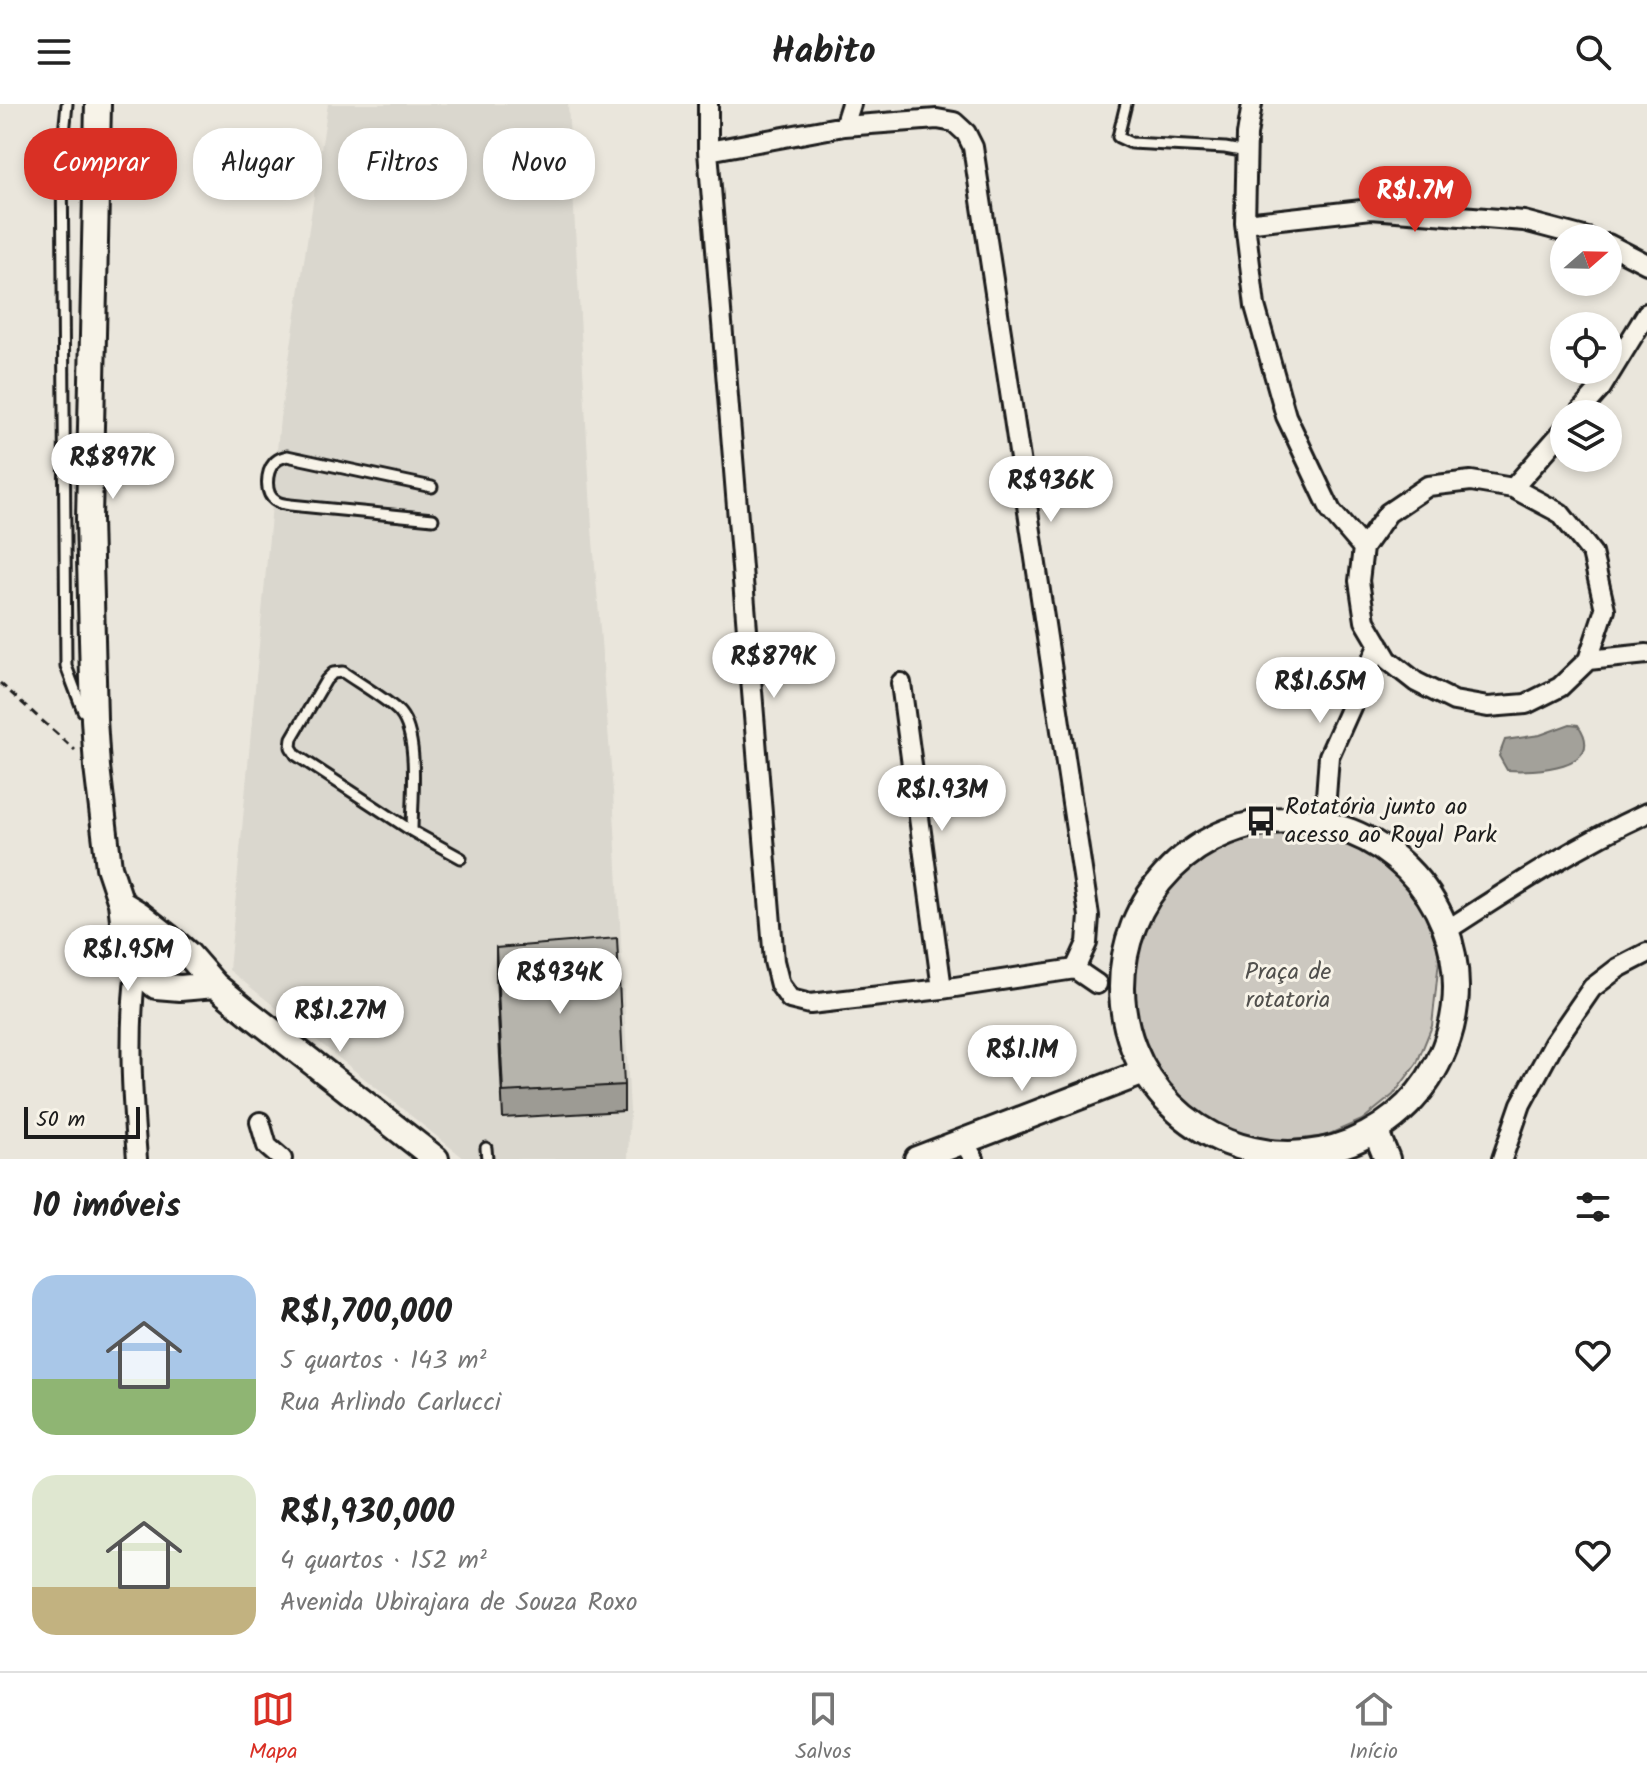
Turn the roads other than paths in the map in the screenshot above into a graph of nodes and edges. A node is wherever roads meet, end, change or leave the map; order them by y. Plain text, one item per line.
1 (67, 104) edge
2 (98, 104) edge
3 (708, 104) edge
4 (851, 104) edge
5 (1126, 104) edge
6 (1252, 104) edge
7 (844, 126) junction
8 (708, 151) junction
9 (1247, 152) junction
10 (1245, 223) junction
11 (1550, 228) edge
12 (1622, 251) edge
13 (1647, 264) edge
14 (1647, 313) edge
15 (1590, 400) edge
16 (1550, 446) edge
17 (432, 487) dead end
18 (1513, 488) junction
19 (433, 519) dead end
20 (1363, 548) junction
21 (1379, 644) junction
22 (1647, 654) edge
23 (1588, 660) junction
24 (901, 683) dead end
25 (94, 719) junction
26 (1647, 813) edge
27 (1324, 824) junction
28 (412, 831) junction
29 (461, 858) dead end
30 (121, 903) junction
31 (1447, 930) junction
32 (1647, 953) edge
33 (136, 969) junction
34 (1075, 969) junction
35 (1097, 984) dead end
36 (215, 985) junction
37 (942, 989) junction
38 (1144, 1072) junction
39 (260, 1122) dead end
40 (1376, 1132) junction
41 (486, 1148) dead end
42 (968, 1150) edge
43 (1317, 1156) edge
44 (137, 1159) edge
45 (282, 1159) edge
46 (436, 1159) edge
47 (487, 1159) edge
48 (917, 1159) edge
49 (1387, 1159) edge
50 (1502, 1159) edge

1 - 25 lane
2 - 25 main road
3 - 8 street
4 - 7 street
5 - 9 lane
6 - 9 street
7 - 8 street
7 - 34 street
8 - 37 street
9 - 10 street
10 - 11 street
10 - 20 street
12 - 13 street
14 - 15 street
16 - 18 street
17 - 19 lane
18 - 20 street
18 - 23 street
20 - 21 street
21 - 23 street
21 - 27 street
22 - 23 street
24 - 37 street
25 - 30 main road
26 - 31 street
27 - 31 main road
27 - 38 main road
28 - 28 lane
28 - 29 lane
30 - 33 main road
30 - 36 main road
31 - 40 main road
32 - 50 street
33 - 36 main road
33 - 44 street
34 - 35 street
34 - 37 street
36 - 46 main road
38 - 42 main road
38 - 43 main road
39 - 45 street
40 - 43 main road
40 - 49 main road
41 - 47 lane
42 - 48 main road

